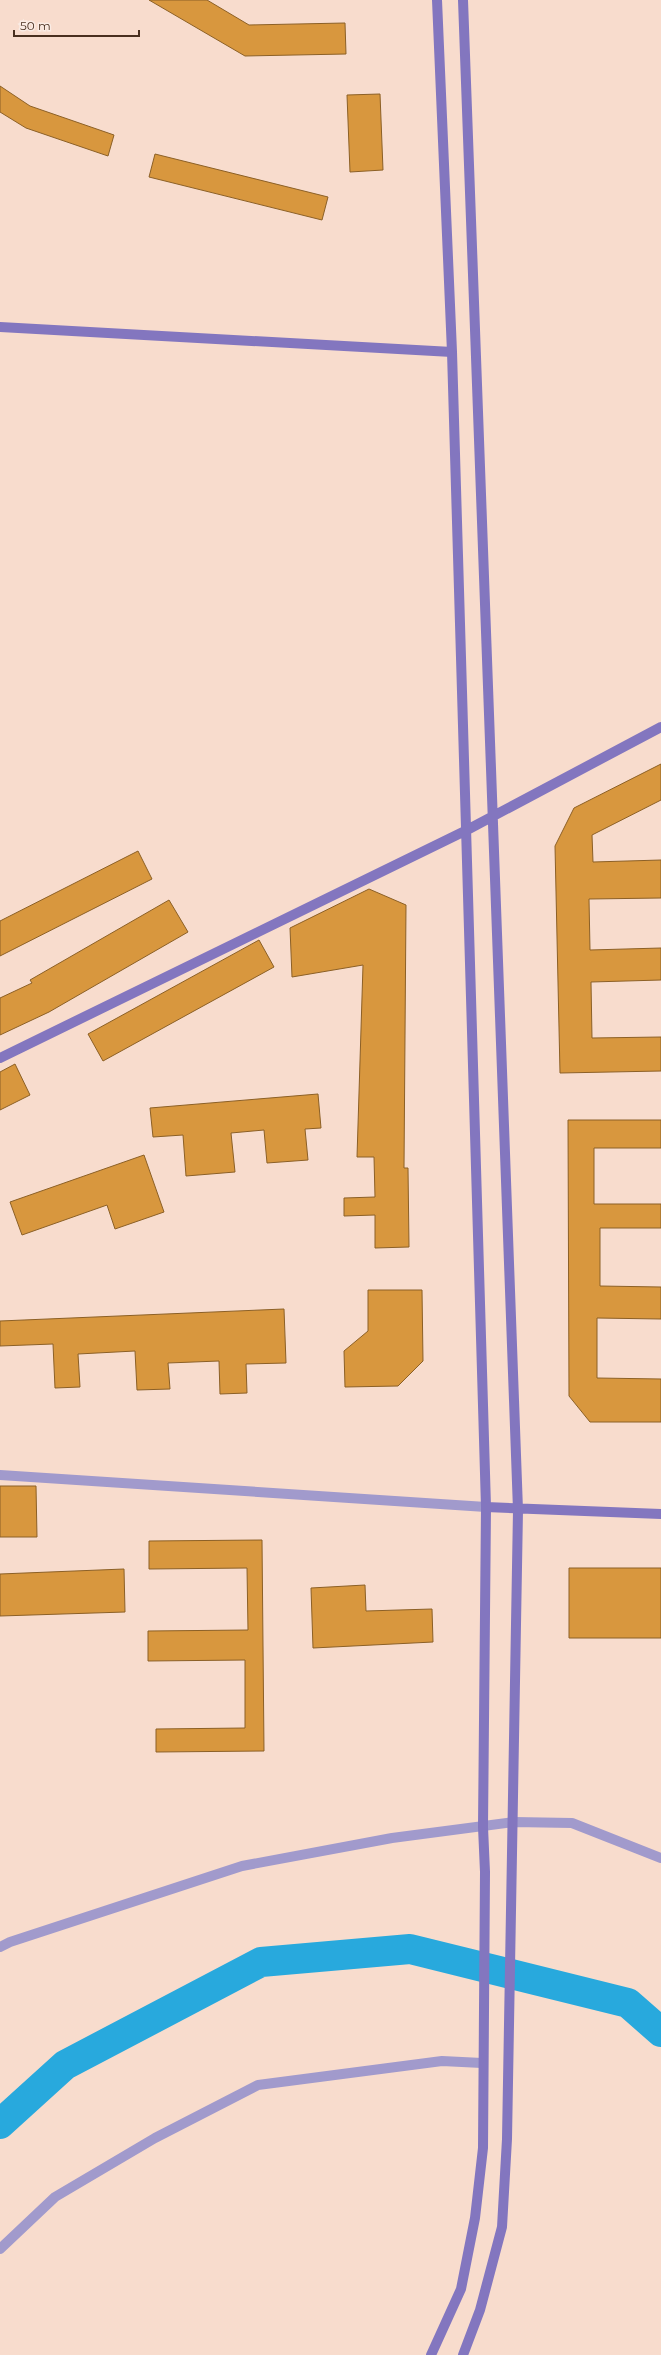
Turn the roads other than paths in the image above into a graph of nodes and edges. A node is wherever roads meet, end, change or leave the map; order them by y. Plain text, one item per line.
1 (437, 0) edge
2 (463, 0) edge
3 (0, 327) edge
4 (452, 352) junction
5 (661, 727) edge
6 (491, 816) junction
7 (467, 830) junction
8 (0, 1058) edge
9 (0, 1475) edge
10 (486, 1507) junction
11 (518, 1510) junction
12 (661, 1514) edge
13 (514, 1822) junction
14 (483, 1826) junction
15 (661, 1858) edge
16 (0, 1947) edge
17 (482, 2063) junction
18 (0, 2249) edge
19 (431, 2355) edge
20 (463, 2355) edge

1 - 4 main road
2 - 6 main road
3 - 4 main road
4 - 7 main road
5 - 6 main road
6 - 7 main road
6 - 11 main road
7 - 8 main road
7 - 10 main road
9 - 10 street
10 - 11 main road
10 - 14 main road
11 - 12 main road
11 - 13 main road
13 - 14 street
13 - 15 street
13 - 20 main road
14 - 16 street
14 - 17 main road
17 - 18 street
17 - 19 main road

